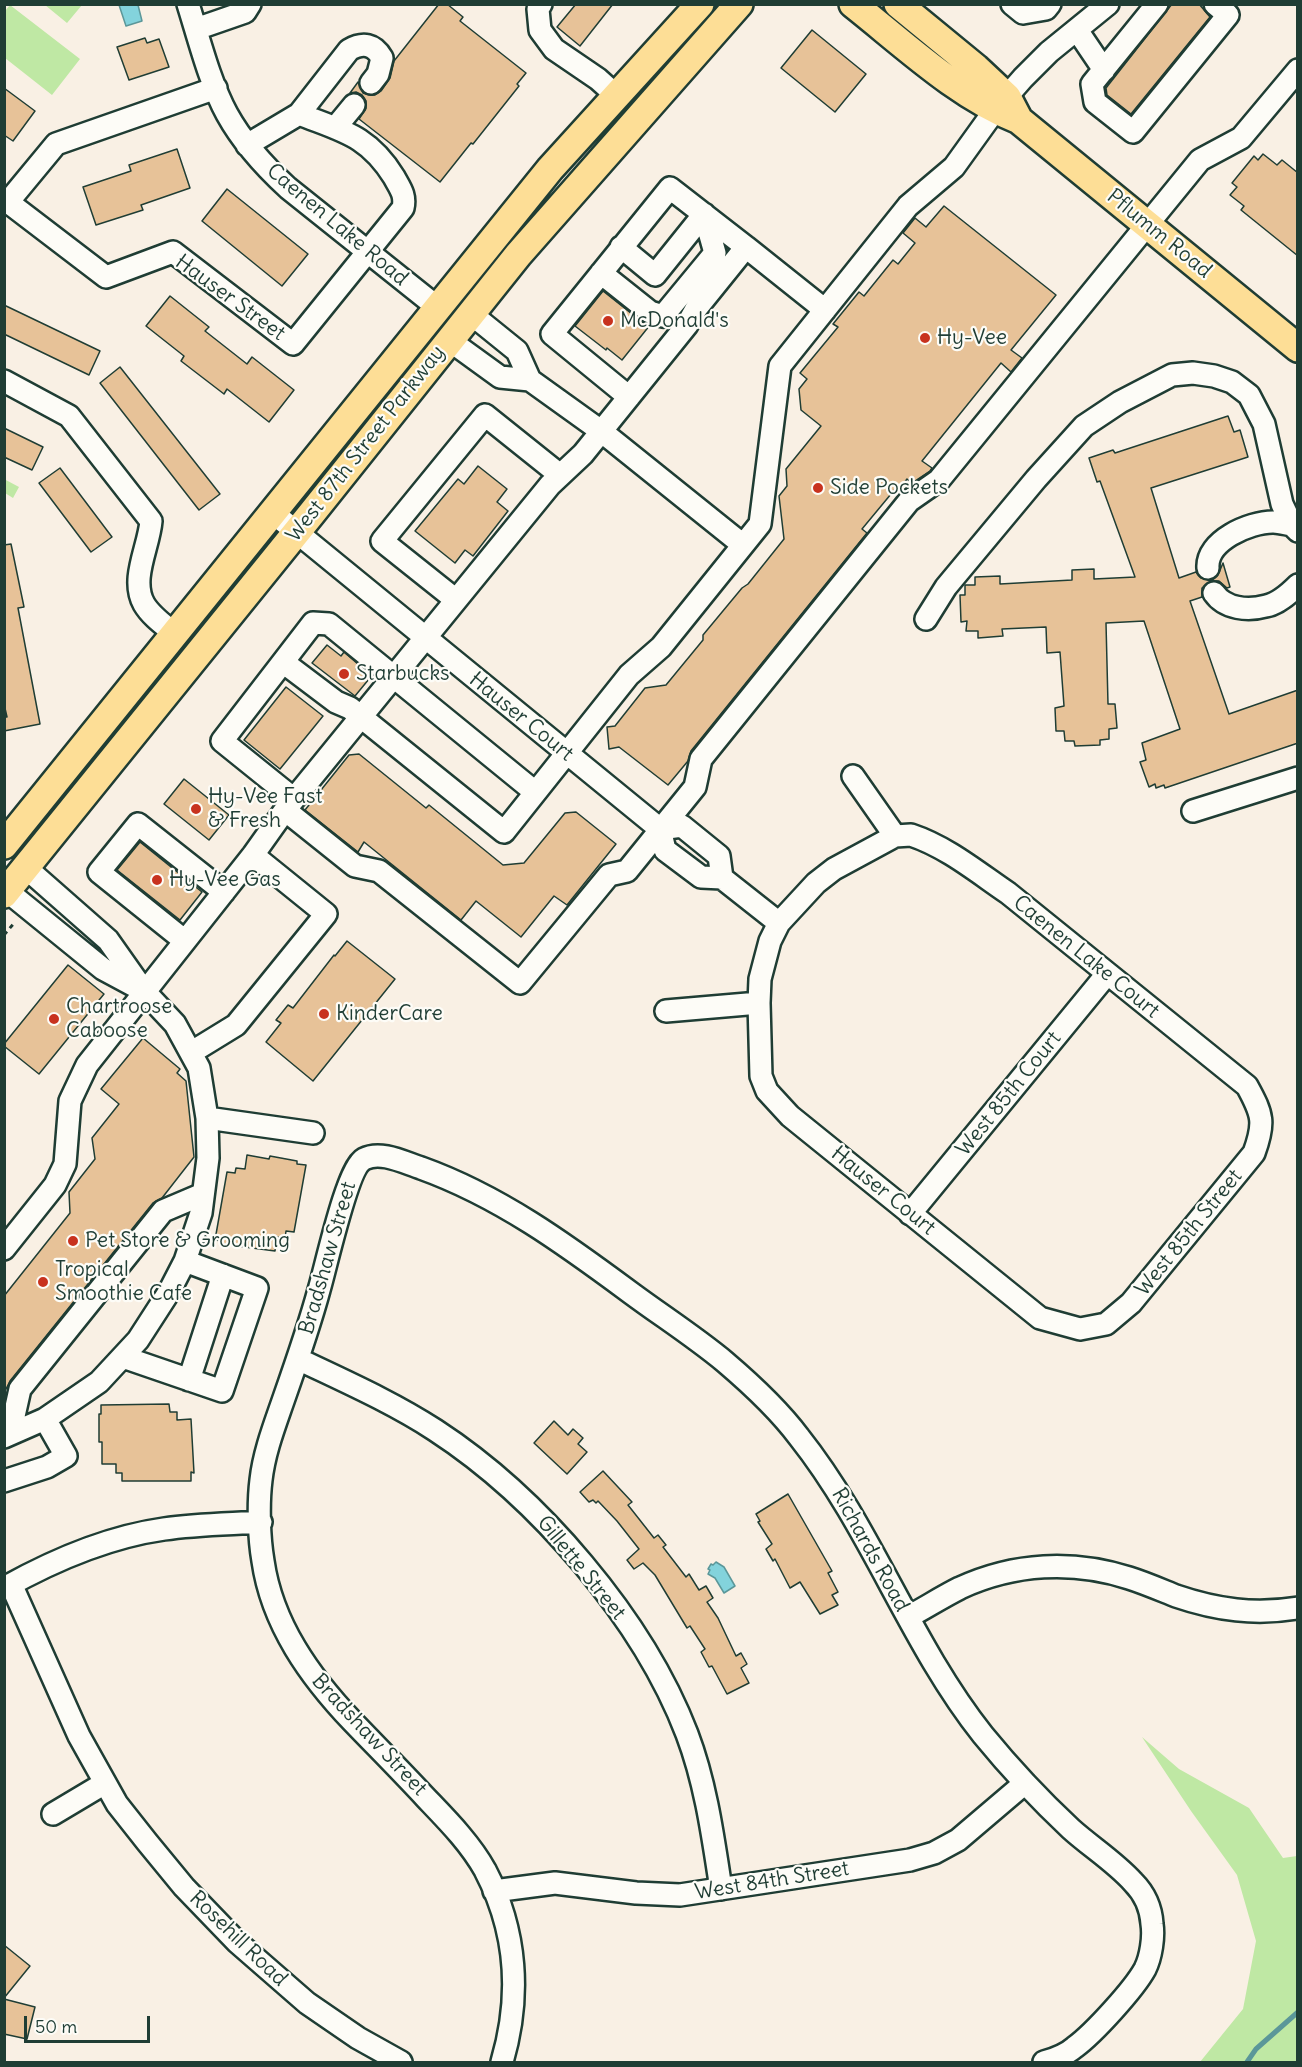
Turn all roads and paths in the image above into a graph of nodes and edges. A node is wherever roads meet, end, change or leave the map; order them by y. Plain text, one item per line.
1 (188, 4) edge
2 (250, 4) edge
3 (541, 4) edge
4 (700, 4) edge
5 (739, 4) edge
6 (853, 4) edge
7 (898, 4) edge
8 (1050, 4) edge
9 (1108, 4) edge
10 (1157, 4) edge
11 (1017, 9) edge
12 (1221, 10) edge
13 (196, 30) junction
14 (1077, 30) junction
15 (1104, 70) junction
16 (1298, 70) edge
17 (371, 82) dead end
18 (216, 88) junction
19 (618, 97) junction
20 (354, 105) dead end
21 (1007, 109) junction
22 (299, 114) junction
23 (335, 128) junction
24 (247, 145) junction
25 (6, 200) edge
26 (704, 214) junction
27 (1147, 224) junction
28 (621, 247) junction
29 (746, 247) junction
30 (367, 251) junction
31 (601, 273) junction
32 (437, 307) junction
33 (825, 310) junction
34 (470, 314) junction
35 (449, 340) junction
36 (1298, 348) edge
37 (4, 381) edge
38 (530, 381) junction
39 (629, 397) junction
40 (602, 430) junction
41 (560, 475) junction
42 (272, 513) junction
43 (1295, 528) edge
44 (296, 532) junction
45 (743, 545) junction
46 (1208, 568) dead end
47 (1298, 585) edge
48 (1214, 592) dead end
49 (456, 600) junction
50 (926, 620) dead end
51 (335, 630) junction
52 (174, 634) junction
53 (425, 638) junction
54 (283, 662) junction
55 (393, 677) junction
56 (356, 712) junction
57 (98, 729) junction
58 (567, 753) junction
59 (853, 776) dead end
60 (1298, 778) edge
61 (535, 792) junction
62 (290, 804) junction
63 (1193, 811) dead end
64 (660, 829) junction
65 (895, 836) junction
66 (4, 845) edge
67 (253, 855) junction
68 (25, 867) junction
69 (722, 878) junction
70 (6, 892) edge
71 (224, 892) junction
72 (16, 920) dead end
73 (779, 923) junction
74 (4, 935) edge
75 (185, 941) junction
76 (1107, 974) junction
77 (144, 991) junction
78 (759, 1003) junction
79 (666, 1011) dead end
80 (192, 1052) junction
81 (1258, 1107) joint
82 (207, 1118) junction
83 (313, 1133) dead end
84 (364, 1159) joint
85 (203, 1194) junction
86 (910, 1214) junction
87 (4, 1249) edge
88 (185, 1261) junction
89 (223, 1275) junction
90 (1080, 1329) joint
91 (123, 1357) junction
92 (298, 1359) junction
93 (189, 1380) junction
94 (45, 1419) junction
95 (8, 1436) edge
96 (4, 1481) edge
97 (261, 1522) junction
98 (8, 1586) edge
99 (1298, 1608) edge
100 (908, 1617) junction
101 (105, 1783) junction
102 (1025, 1783) junction
103 (53, 1814) dead end
104 (721, 1889) junction
105 (494, 1891) junction
106 (401, 2062) edge
107 (502, 2062) edge
108 (1044, 2062) edge

1 - 13 street, Caenen Lake Road
2 - 13 street
3 - 19 street
4 - 19 main road, West 87th Street Parkway
5 - 34 main road, West 87th Street Parkway
6 - 21 main road
7 - 21 main road
8 - 11 street
9 - 14 street
10 - 15 street
12 - 15 street
13 - 18 street, Caenen Lake Road
14 - 15 street
14 - 21 street
16 - 27 street
17 - 22 street
18 - 24 street, Caenen Lake Road
18 - 25 street
19 - 32 main road, West 87th Street Parkway
20 - 23 street
21 - 27 main road, Pflumm Road
21 - 33 street
22 - 23 street
22 - 24 street
23 - 30 street
24 - 30 street, Caenen Lake Road
25 - 30 street, Hauser Street
26 - 28 street
26 - 28 street
26 - 29 street
26 - 31 street
27 - 36 main road, Pflumm Road
27 - 64 street
28 - 31 street
29 - 33 street
29 - 39 street
30 - 32 street, Caenen Lake Road
31 - 39 street
32 - 42 main road, West 87th Street Parkway
33 - 45 street
34 - 35 main road, West 87th Street Parkway
34 - 38 street
35 - 38 street
35 - 44 main road, West 87th Street Parkway
37 - 52 street
38 - 40 street
39 - 40 street
40 - 41 street
40 - 45 street
41 - 49 street
41 - 49 street
42 - 44 street, Hauser Court
42 - 52 main road, West 87th Street Parkway
43 - 46 street
43 - 50 street
44 - 53 street, Hauser Court
44 - 68 main road, West 87th Street Parkway
45 - 58 street
47 - 48 street
49 - 53 street
51 - 54 street
51 - 55 street
51 - 56 street
52 - 57 main road, West 87th Street Parkway
53 - 55 street
53 - 58 street, Hauser Court
54 - 56 street
54 - 62 street
55 - 56 street
55 - 61 street
56 - 61 street
56 - 62 street
57 - 66 main road, West 87th Street Parkway
57 - 70 main road
58 - 61 street
58 - 64 street, Hauser Court
59 - 65 street
60 - 63 street
62 - 64 street
62 - 67 street
64 - 69 street, Hauser Court
64 - 69 street
65 - 73 street
65 - 76 street, Caenen Lake Court
67 - 71 street
67 - 80 street
68 - 70 main road, West 87th Street Parkway
68 - 77 street
69 - 73 street, Hauser Court
70 - 77 street
71 - 75 street
71 - 75 street
72 - 74 path
73 - 78 street, Hauser Court
75 - 77 street
76 - 81 street, Caenen Lake Court
76 - 86 street, West 85th Court
77 - 80 street
77 - 87 street
78 - 79 street
78 - 86 street, Hauser Court
80 - 82 street
81 - 90 street, West 85th Street
82 - 83 street
82 - 85 street
84 - 92 street, Bradshaw Street
84 - 100 street, Richards Road
85 - 88 street
85 - 95 street
86 - 90 street, Hauser Court
88 - 89 street
88 - 91 street
89 - 93 street
89 - 93 street
91 - 93 street
91 - 94 street
92 - 97 street, Bradshaw Street
92 - 104 street, Gillette Street
94 - 95 street
94 - 96 street
97 - 98 street, Rosehill Road
97 - 105 street, Bradshaw Street
98 - 101 street, Rosehill Road
99 - 100 street
100 - 102 street, Richards Road
101 - 103 street
101 - 106 street, Rosehill Road
102 - 104 street, West 84th Street
102 - 108 street, Richards Road
104 - 105 street, West 84th Street
105 - 107 street, Bradshaw Street

